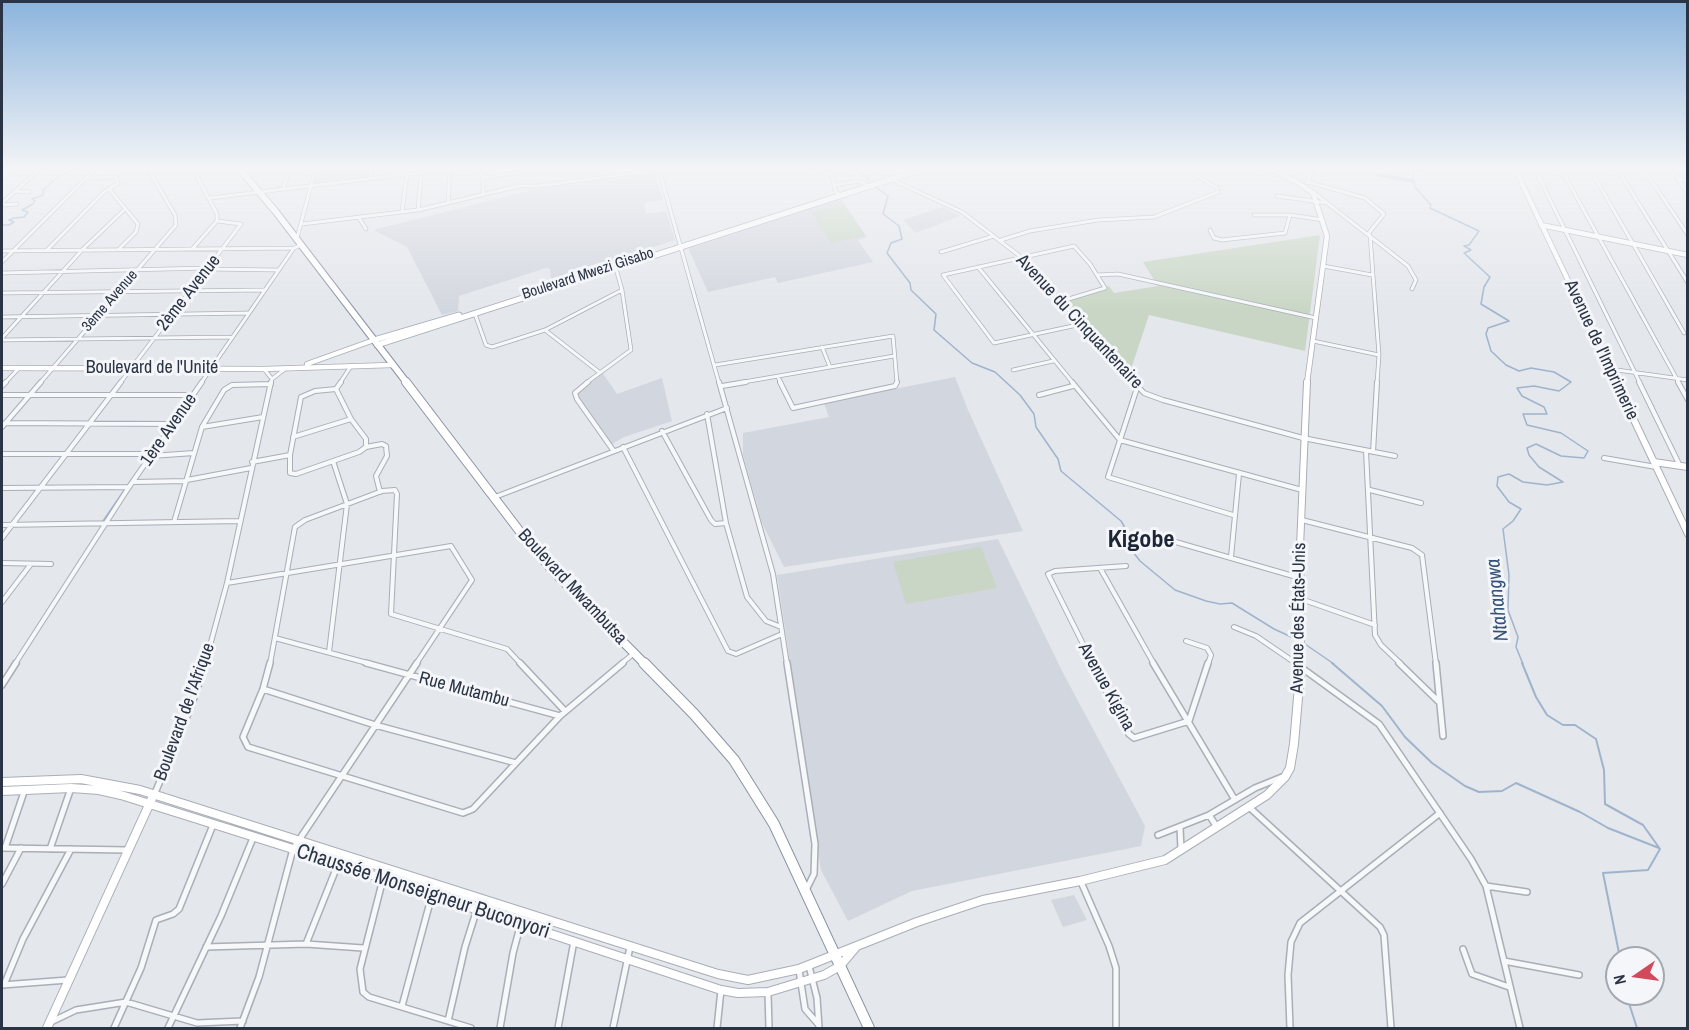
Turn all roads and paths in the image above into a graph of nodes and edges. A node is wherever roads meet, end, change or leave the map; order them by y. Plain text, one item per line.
1 (49, 215) edge
2 (83, 215) edge
3 (119, 215) edge
4 (130, 215) edge
5 (174, 215) edge
6 (217, 215) edge
7 (275, 215) edge
8 (304, 215) edge
9 (375, 215) edge
10 (673, 215) edge
11 (775, 215) edge
12 (966, 215) edge
13 (1159, 215) edge
14 (1290, 215) joint
15 (1322, 215) edge
16 (1343, 215) edge
17 (1383, 215) edge
18 (1536, 215) edge
19 (1559, 215) edge
20 (1587, 215) edge
21 (1617, 215) edge
22 (1646, 215) edge
23 (1675, 215) edge
24 (358, 217) junction
25 (1323, 220) junction
26 (217, 221) junction
27 (302, 224) junction
28 (1541, 225) junction
29 (366, 228) dead end
30 (1566, 229) junction
31 (1210, 231) dead end
32 (1369, 235) junction
33 (1688, 235) edge
34 (995, 236) junction
35 (1600, 237) junction
36 (1001, 240) junction
37 (297, 244) junction
38 (1634, 244) junction
39 (682, 246) junction
40 (223, 248) junction
41 (83, 249) junction
42 (119, 249) junction
43 (154, 249) junction
44 (193, 249) junction
45 (47, 250) junction
46 (2, 251) edge
47 (13, 251) junction
48 (1668, 251) junction
49 (941, 252) dead end
50 (1688, 255) edge
51 (1021, 257) junction
52 (2, 262) edge
53 (1323, 266) junction
54 (616, 267) junction
55 (978, 267) junction
56 (207, 268) junction
57 (136, 269) junction
58 (278, 270) junction
59 (63, 272) junction
60 (2, 273) edge
61 (1097, 275) junction
62 (1372, 275) junction
63 (1688, 283) edge
64 (552, 287) junction
65 (264, 290) junction
66 (1412, 290) dead end
67 (117, 291) junction
68 (190, 291) junction
69 (622, 291) junction
70 (2, 293) edge
71 (43, 293) junction
72 (1062, 301) junction
73 (248, 313) junction
74 (172, 314) junction
75 (475, 314) junction
76 (98, 315) junction
77 (2, 317) edge
78 (20, 317) junction
79 (1316, 318) junction
80 (1082, 324) junction
81 (545, 330) junction
82 (1684, 333) dead end
83 (1033, 335) junction
84 (154, 337) junction
85 (232, 337) junction
86 (2, 339) edge
87 (77, 339) junction
88 (1313, 340) junction
89 (376, 342) junction
90 (822, 347) junction
91 (1379, 355) junction
92 (894, 356) junction
93 (1053, 361) junction
94 (715, 365) junction
95 (303, 366) junction
96 (351, 366) junction
97 (392, 366) junction
98 (289, 367) junction
99 (830, 367) junction
100 (2, 368) edge
101 (19, 368) junction
102 (131, 368) junction
103 (211, 368) junction
104 (1609, 368) junction
105 (53, 369) junction
106 (264, 369) junction
107 (1013, 370) dead end
108 (599, 372) junction
109 (1636, 373) junction
110 (778, 377) junction
111 (1676, 378) junction
112 (1688, 380) edge
113 (271, 381) junction
114 (722, 386) junction
115 (1073, 386) junction
116 (2, 387) edge
117 (1137, 388) junction
118 (336, 389) junction
119 (2, 395) edge
120 (30, 395) junction
121 (110, 395) junction
122 (193, 395) junction
123 (1039, 395) dead end
124 (1688, 400) edge
125 (727, 408) junction
126 (707, 414) junction
127 (263, 417) junction
128 (351, 419) junction
129 (89, 423) junction
130 (174, 424) junction
131 (3, 425) edge
132 (202, 427) junction
133 (662, 432) junction
134 (293, 437) junction
135 (1303, 438) junction
136 (1120, 440) junction
137 (366, 447) junction
138 (624, 447) junction
139 (614, 450) junction
140 (1366, 451) junction
141 (1373, 452) junction
142 (194, 453) junction
143 (2, 454) edge
144 (65, 454) junction
145 (152, 455) junction
146 (290, 455) junction
147 (1395, 456) dead end
148 (1604, 458) dead end
149 (333, 461) junction
150 (252, 462) junction
151 (1655, 465) junction
152 (1684, 467) edge
153 (251, 468) junction
154 (1239, 474) junction
155 (187, 480) junction
156 (133, 482) junction
157 (129, 487) junction
158 (2, 488) edge
159 (40, 488) junction
160 (1302, 490) junction
161 (1370, 490) junction
162 (381, 492) junction
163 (494, 498) junction
164 (1421, 503) dead end
165 (347, 504) junction
166 (1233, 515) junction
167 (1301, 520) junction
168 (240, 521) junction
169 (174, 522) junction
170 (726, 523) junction
171 (107, 524) junction
172 (2, 525) edge
173 (12, 525) junction
174 (1688, 534) edge
175 (1155, 536) dead end
176 (1372, 537) junction
177 (2, 538) edge
178 (394, 552) junction
179 (1231, 557) junction
180 (340, 562) junction
181 (2, 563) edge
182 (31, 564) junction
183 (51, 564) dead end
184 (1126, 566) dead end
185 (1100, 568) junction
186 (287, 572) junction
187 (1301, 579) junction
188 (227, 584) junction
189 (1300, 599) junction
190 (2, 602) edge
191 (1374, 625) junction
192 (781, 627) junction
193 (1234, 627) dead end
194 (440, 629) junction
195 (782, 634) junction
196 (275, 638) junction
197 (1186, 641) dead end
198 (328, 652) junction
199 (634, 654) junction
200 (1301, 667) junction
201 (409, 675) junction
202 (2, 685) edge
203 (263, 689) junction
204 (1438, 701) junction
205 (565, 711) junction
206 (560, 716) junction
207 (1189, 721) junction
208 (375, 725) junction
209 (1443, 736) dead end
210 (516, 763) junction
211 (340, 776) junction
212 (1286, 777) junction
213 (2, 782) edge
214 (71, 788) junction
215 (25, 789) junction
216 (2, 791) edge
217 (154, 794) junction
218 (1235, 800) junction
219 (149, 804) junction
220 (1249, 807) junction
221 (1440, 813) junction
222 (1209, 815) junction
223 (213, 825) junction
224 (1180, 827) junction
225 (1218, 828) junction
226 (1158, 835) dead end
227 (252, 838) junction
228 (295, 845) junction
229 (3, 848) edge
230 (21, 848) junction
231 (50, 849) junction
232 (71, 849) junction
233 (128, 850) junction
234 (1181, 850) junction
235 (338, 864) junction
236 (383, 879) junction
237 (2, 881) edge
238 (1080, 881) junction
239 (1486, 886) junction
240 (1342, 890) junction
241 (805, 891) junction
242 (1527, 892) dead end
243 (432, 894) junction
244 (477, 909) junction
245 (522, 923) junction
246 (574, 941) junction
247 (306, 944) junction
248 (267, 946) junction
249 (630, 946) junction
250 (857, 946) junction
251 (206, 947) junction
252 (363, 948) junction
253 (1463, 948) dead end
254 (835, 955) junction
255 (626, 958) junction
256 (1504, 961) junction
257 (808, 966) junction
258 (840, 966) junction
259 (799, 969) junction
260 (1579, 975) dead end
261 (813, 979) junction
262 (68, 980) junction
263 (800, 983) junction
264 (3, 985) edge
265 (1510, 987) junction
266 (721, 990) junction
267 (768, 992) junction
268 (126, 1002) junction
269 (402, 1006) junction
270 (172, 1017) junction
271 (243, 1021) junction
272 (448, 1021) junction
273 (819, 1026) edge
274 (46, 1027) edge
275 (114, 1029) edge
276 (168, 1029) edge
277 (240, 1029) edge
278 (471, 1029) edge
279 (500, 1029) edge
280 (558, 1029) edge
281 (613, 1029) edge
282 (717, 1029) edge
283 (769, 1029) edge
284 (869, 1029) edge
285 (1116, 1029) edge
286 (1290, 1029) edge
287 (1390, 1029) edge
288 (1520, 1029) edge

1 - 47 street
2 - 45 street
3 - 41 street
4 - 42 street
5 - 43 street, 3ème Avenue
6 - 26 street
7 - 37 highway, Boulevard Mwambutsa
8 - 27 street, 1ère Avenue
9 - 24 street
10 - 39 street
11 - 39 main road, Boulevard Mwezi Gisabo
12 - 34 street, Avenue du Cinquantenaire
13 - 36 street
14 - 25 street
14 - 31 street
15 - 25 street, Avenue des États-Unis
16 - 32 street
17 - 32 street
18 - 28 street, Avenue de l'Imprimerie
19 - 30 street
20 - 35 street
21 - 38 street
22 - 48 street
23 - 33 street
24 - 27 street
24 - 29 street
25 - 53 street, Avenue des États-Unis
26 - 40 street, 2ème Avenue
26 - 44 street
27 - 37 street, 1ère Avenue
28 - 30 street
28 - 104 street, Avenue de l'Imprimerie
30 - 35 street
30 - 109 street
32 - 62 street
32 - 66 street
34 - 36 street, Avenue du Cinquantenaire
34 - 49 street
35 - 38 street
35 - 111 street
36 - 51 street, Avenue du Cinquantenaire
37 - 40 street
37 - 58 street, 1ère Avenue
37 - 89 highway, Boulevard Mwambutsa
38 - 48 street
38 - 82 street
39 - 54 main road, Boulevard Mwezi Gisabo
39 - 94 street
40 - 44 street
40 - 56 street, 2ème Avenue
41 - 42 street
41 - 45 street
41 - 59 street
42 - 43 street
43 - 44 street
43 - 57 street, 3ème Avenue
45 - 47 street
46 - 47 street
47 - 52 street
48 - 50 street
48 - 63 street
51 - 55 street
51 - 61 street
51 - 72 street, Avenue du Cinquantenaire
53 - 62 street
53 - 79 street, Avenue des États-Unis
54 - 64 main road, Boulevard Mwezi Gisabo
54 - 69 street
55 - 83 street
55 - 83 street
56 - 57 street
56 - 58 street
56 - 68 street, 2ème Avenue
57 - 59 street
57 - 67 street, 3ème Avenue
58 - 65 street, 1ère Avenue
59 - 60 street
59 - 71 street
61 - 72 street
61 - 79 street
62 - 91 street
64 - 75 main road, Boulevard Mwezi Gisabo
64 - 89 main road, Boulevard Mwezi Gisabo
65 - 68 street
65 - 73 street, 1ère Avenue
67 - 68 street
67 - 71 street
67 - 76 street, 3ème Avenue
68 - 74 street, 2ème Avenue
69 - 81 street
69 - 108 street
70 - 71 street
71 - 78 street
72 - 80 street, Avenue du Cinquantenaire
73 - 74 street
73 - 85 street, 1ère Avenue
74 - 76 street
74 - 84 street, 2ème Avenue
75 - 81 street
75 - 89 main road, Boulevard Mwezi Gisabo
76 - 78 street
76 - 87 street, 3ème Avenue
77 - 78 street
78 - 86 street
79 - 88 street, Avenue des États-Unis
80 - 83 street
80 - 117 street, Avenue du Cinquantenaire
81 - 108 street
83 - 93 street
84 - 85 street
84 - 87 street
84 - 102 street, 2ème Avenue
85 - 103 street, 1ère Avenue
86 - 87 street
87 - 105 street, 3ème Avenue
88 - 91 street
88 - 135 street, Avenue des États-Unis
89 - 95 street, Boulevard de l'Unité
89 - 97 highway, Boulevard Mwambutsa
90 - 92 street
90 - 94 street
90 - 99 street
91 - 141 street
92 - 99 street
92 - 110 street
93 - 107 street
93 - 115 street
94 - 114 street
95 - 96 street, Boulevard de l'Unité
95 - 98 street, Boulevard de l'Unité
96 - 97 street, Boulevard de l'Unité
96 - 118 street
97 - 163 highway, Boulevard Mwambutsa
98 - 106 street, Boulevard de l'Unité
98 - 113 street
99 - 110 street
100 - 101 street, Boulevard de l'Unité
101 - 105 street, Boulevard de l'Unité
101 - 116 street
102 - 103 street, Boulevard de l'Unité
102 - 105 street, Boulevard de l'Unité
102 - 121 street, 2ème Avenue
103 - 106 street, Boulevard de l'Unité
103 - 122 street, 1ère Avenue
104 - 109 street
104 - 151 street, Avenue de l'Imprimerie
105 - 120 street, 3ème Avenue
106 - 113 street
108 - 139 street
109 - 111 street
109 - 152 street
110 - 114 street
111 - 112 street
111 - 124 street
113 - 127 street, Boulevard de l'Afrique
113 - 132 street
114 - 125 street
115 - 123 street
115 - 136 street
117 - 135 street, Avenue du Cinquantenaire
117 - 136 street
118 - 128 street
118 - 134 street
119 - 120 street
120 - 121 street
120 - 131 street, 3ème Avenue
121 - 122 street
121 - 129 street, 2ème Avenue
122 - 130 street, 1ère Avenue
125 - 126 street
125 - 192 street
126 - 133 street
126 - 170 street
127 - 132 street
127 - 150 street, Boulevard de l'Afrique
128 - 134 street
128 - 137 street
129 - 130 street
129 - 131 street
129 - 144 street, 2ème Avenue
130 - 145 street, 1ère Avenue
132 - 142 street
133 - 138 street
133 - 170 street
134 - 146 street
135 - 140 street, Avenue du Cinquantenaire
135 - 160 street, Avenue des États-Unis
136 - 154 street
136 - 166 street
137 - 149 street
137 - 162 street
138 - 139 street
138 - 195 street
139 - 163 street
140 - 141 street, Avenue du Cinquantenaire
140 - 161 street
141 - 147 street, Avenue du Cinquantenaire
142 - 145 street
142 - 155 street
143 - 144 street
144 - 145 street
144 - 159 street, 2ème Avenue
145 - 156 street, 1ère Avenue
146 - 149 street
146 - 150 street
148 - 151 street
149 - 165 street
150 - 153 street, Boulevard de l'Afrique
151 - 152 street
151 - 174 street, Avenue de l'Imprimerie
153 - 155 street
153 - 168 street, Boulevard de l'Afrique
154 - 160 street
154 - 166 street
155 - 156 street
155 - 169 street
156 - 157 street, 1ère Avenue
157 - 159 street
157 - 171 street, 1ère Avenue
158 - 159 street
159 - 173 street, 2ème Avenue
160 - 167 street, Avenue des États-Unis
161 - 164 street
161 - 176 street
162 - 165 street
162 - 178 street
163 - 199 highway, Boulevard Mwambutsa
165 - 180 street
165 - 186 street
166 - 179 street
167 - 176 street
167 - 187 street, Avenue des États-Unis
168 - 169 street
168 - 188 street, Boulevard de l'Afrique
169 - 171 street
170 - 192 street
171 - 173 street
171 - 202 street, 1ère Avenue
172 - 173 street
173 - 177 street, 2ème Avenue
175 - 179 street
176 - 191 street
176 - 204 street
178 - 180 street
178 - 194 street
178 - 194 street
179 - 187 street
180 - 186 street
180 - 198 street
181 - 182 street
182 - 183 street
182 - 190 street
184 - 185 street
185 - 207 street
185 - 207 street, Avenue Kigina
186 - 188 street
186 - 196 street
187 - 189 street, Avenue des États-Unis
188 - 217 street, Boulevard de l'Afrique
189 - 191 street
189 - 200 street, Avenue des États-Unis
191 - 204 street
192 - 195 street
193 - 200 street
194 - 201 street
194 - 205 street
195 - 241 street
196 - 198 street, Rue Mutambu
196 - 203 street
197 - 207 street
198 - 201 street, Rue Mutambu
199 - 205 street
199 - 241 highway, Boulevard Mwambutsa
200 - 212 street, Avenue des États-Unis
200 - 221 street
201 - 206 street, Rue Mutambu
201 - 208 street
203 - 208 street
203 - 211 street
204 - 209 street
205 - 206 street
206 - 210 street
207 - 218 street
208 - 210 street
208 - 211 street
210 - 211 street
211 - 228 street
212 - 218 street
212 - 220 street
213 - 217 street, Chaussée Monseigneur Buconyori
214 - 215 street, Chaussée Monseigneur Buconyori
214 - 219 street, Chaussée Monseigneur Buconyori
214 - 231 street
215 - 216 street, Chaussée Monseigneur Buconyori
215 - 229 street
217 - 219 street, Boulevard de l'Afrique
217 - 228 street, Chaussée Monseigneur Buconyori
218 - 222 street
219 - 223 street, Chaussée Monseigneur Buconyori
219 - 233 street, Boulevard de l'Afrique
220 - 225 street
220 - 240 street
221 - 239 street
221 - 240 street
222 - 224 street
222 - 225 street
223 - 227 street, Chaussée Monseigneur Buconyori
223 - 268 street
224 - 226 street
224 - 234 street
225 - 234 street
227 - 228 street, Chaussée Monseigneur Buconyori
227 - 251 street
228 - 235 street, Chaussée Monseigneur Buconyori
228 - 248 street
228 - 249 street, Chaussée Monseigneur Buconyori
229 - 230 street
230 - 231 street
230 - 237 street
231 - 232 street
232 - 233 street
232 - 264 street
233 - 262 street, Boulevard de l'Afrique
234 - 238 street
235 - 236 street, Chaussée Monseigneur Buconyori
235 - 247 street
236 - 243 street, Chaussée Monseigneur Buconyori
236 - 252 street
238 - 250 street
238 - 285 street
239 - 242 street
239 - 256 street
240 - 286 street
240 - 287 street
241 - 254 highway, Boulevard Mwambutsa
243 - 244 street, Chaussée Monseigneur Buconyori
243 - 269 street
244 - 245 street, Chaussée Monseigneur Buconyori
244 - 272 street
245 - 246 street, Chaussée Monseigneur Buconyori
245 - 279 street
246 - 255 street, Chaussée Monseigneur Buconyori
246 - 280 street
247 - 248 street
247 - 252 street
248 - 251 street
248 - 271 street
249 - 255 street
249 - 259 street, Chaussée Monseigneur Buconyori
250 - 254 street
250 - 258 street
251 - 270 street
252 - 269 street
253 - 265 street
254 - 257 street, Chaussée Monseigneur Buconyori
254 - 258 highway, Boulevard Mwambutsa
255 - 266 street, Chaussée Monseigneur Buconyori
255 - 281 street
256 - 260 street
256 - 265 street
257 - 259 street, Chaussée Monseigneur Buconyori
257 - 261 street
258 - 261 street, Chaussée Monseigneur Buconyori
258 - 284 highway, Boulevard Mwambutsa
259 - 263 street
261 - 263 street, Chaussée Monseigneur Buconyori
261 - 273 street
262 - 264 street
262 - 274 street, Boulevard de l'Afrique
263 - 267 street, Chaussée Monseigneur Buconyori
263 - 273 street
265 - 288 street
266 - 267 street, Chaussée Monseigneur Buconyori
266 - 282 street
267 - 283 street
268 - 270 street
268 - 274 street
268 - 275 street
269 - 272 street
270 - 271 street
270 - 276 street
271 - 277 street
272 - 278 street

